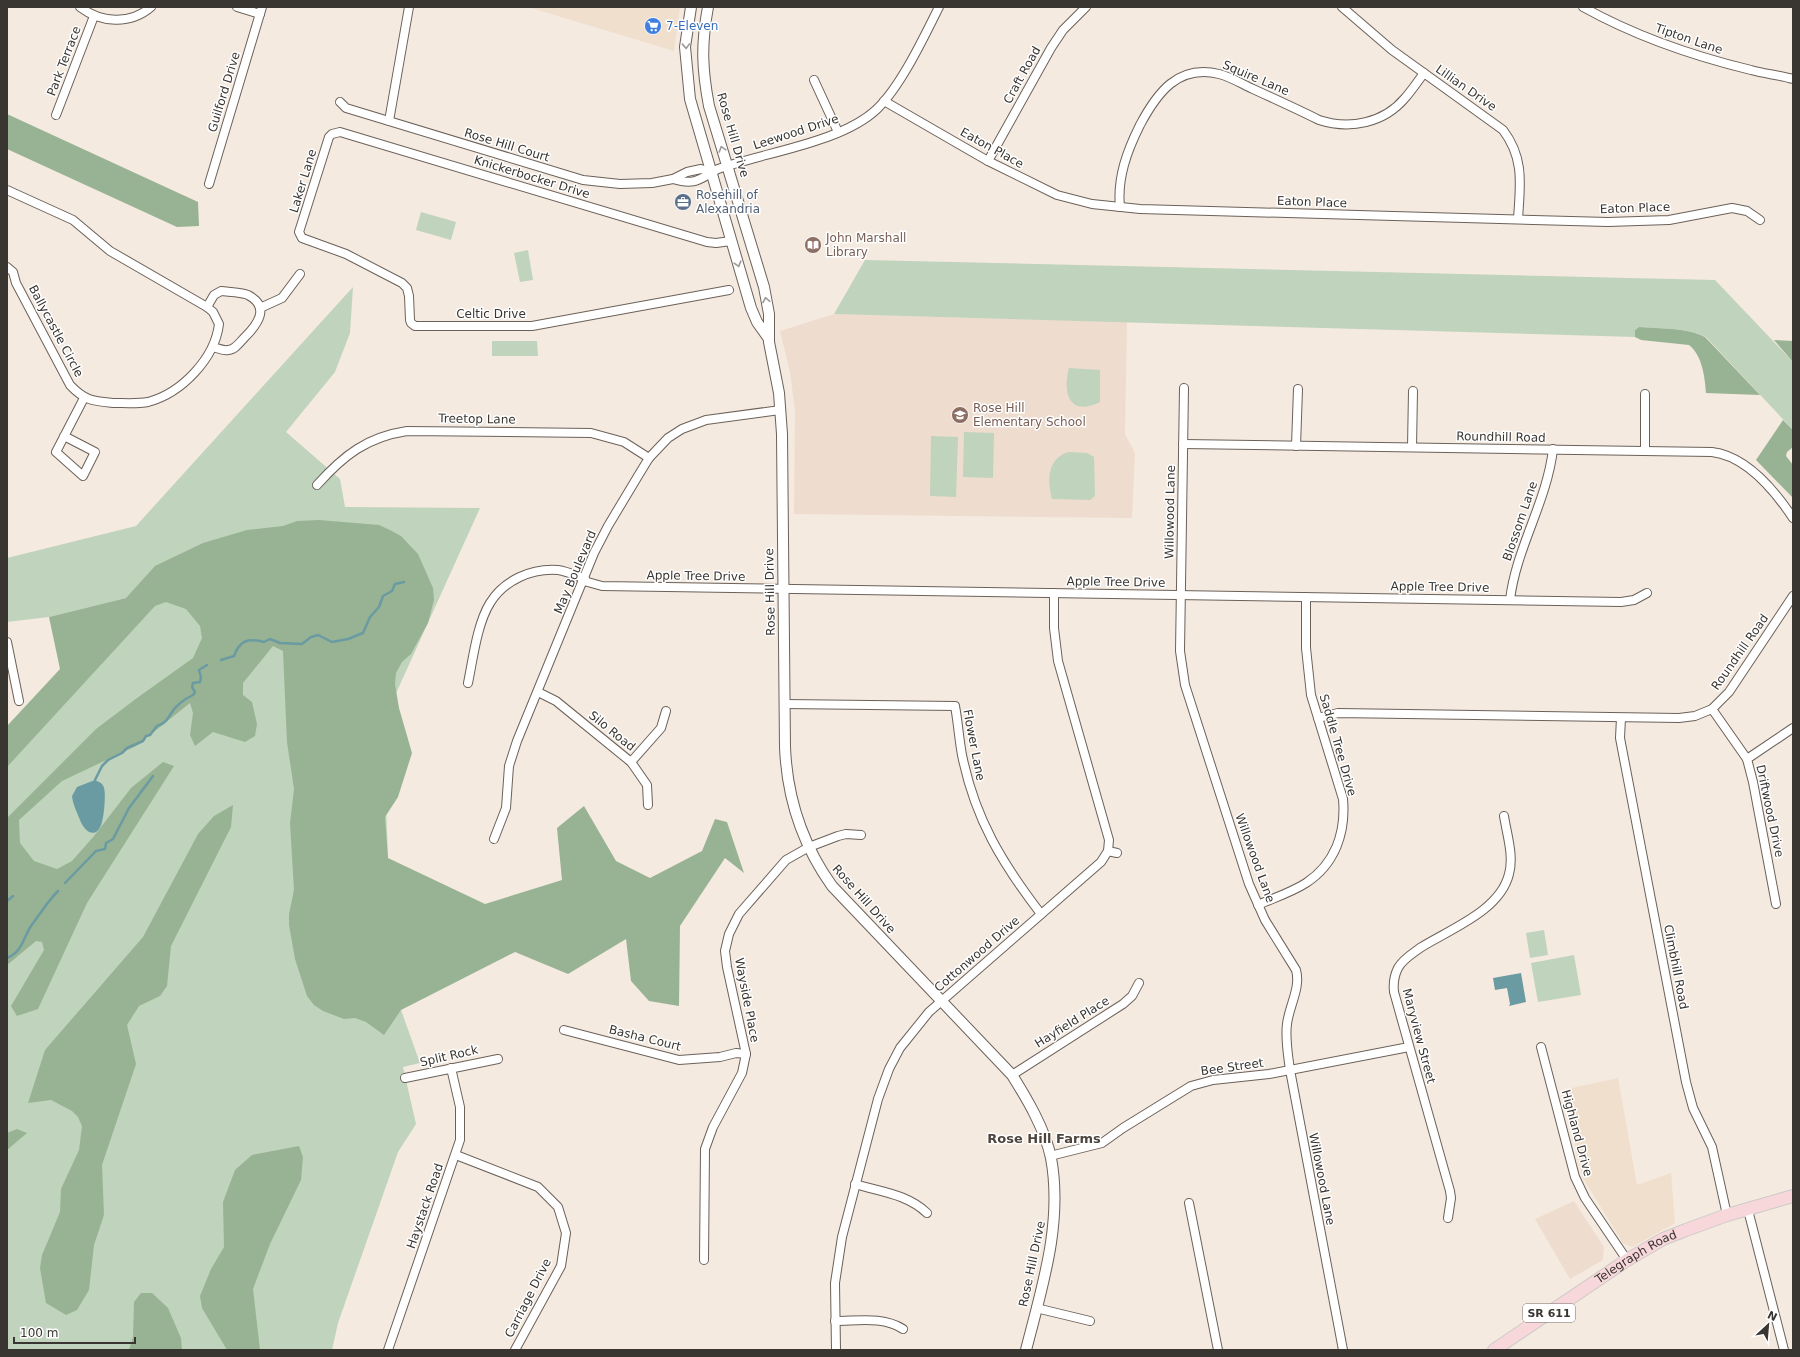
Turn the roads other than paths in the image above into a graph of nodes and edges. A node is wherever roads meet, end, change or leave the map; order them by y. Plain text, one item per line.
1 (80, 7) edge
2 (151, 7) edge
3 (237, 7) edge
4 (409, 7) edge
5 (691, 7) edge
6 (708, 7) edge
7 (939, 7) edge
8 (1086, 7) edge
9 (1342, 7) edge
10 (1583, 7) edge
11 (261, 10) edge
12 (94, 16) junction
13 (1424, 73) junction
14 (1793, 79) edge
15 (814, 80) dead end
16 (884, 101) junction
17 (340, 102) dead end
18 (56, 115) dead end
19 (390, 122) junction
20 (838, 132) junction
21 (329, 137) joint
22 (988, 161) junction
23 (728, 166) junction
24 (715, 171) junction
25 (209, 184) dead end
26 (7, 190) edge
27 (1120, 207) junction
28 (1518, 220) junction
29 (1760, 220) dead end
30 (299, 232) joint
31 (731, 241) junction
32 (7, 267) edge
33 (300, 274) dead end
34 (729, 290) dead end
35 (207, 307) junction
36 (260, 308) junction
37 (769, 339) junction
38 (213, 347) junction
39 (1184, 388) dead end
40 (1298, 389) dead end
41 (1413, 391) dead end
42 (1645, 394) dead end
43 (84, 398) junction
44 (780, 410) junction
45 (64, 436) junction
46 (1183, 444) junction
47 (1296, 446) junction
48 (1412, 447) junction
49 (1553, 449) junction
50 (1645, 451) junction
51 (649, 458) junction
52 (317, 485) dead end
53 (1793, 518) edge
54 (584, 580) junction
55 (783, 589) junction
56 (1054, 593) junction
57 (1647, 593) dead end
58 (1180, 595) junction
59 (1793, 596) edge
60 (1306, 597) junction
61 (1510, 600) junction
62 (7, 642) edge
63 (10, 673) edge
64 (468, 683) dead end
65 (538, 692) junction
66 (19, 701) dead end
67 (785, 704) junction
68 (1712, 709) junction
69 (666, 711) dead end
70 (1318, 718) junction
71 (1621, 718) junction
72 (1793, 728) edge
73 (1746, 759) junction
74 (631, 762) junction
75 (648, 805) dead end
76 (1504, 816) dead end
77 (861, 835) dead end
78 (494, 839) dead end
79 (809, 847) junction
80 (1776, 904) dead end
81 (1258, 905) junction
82 (1041, 914) junction
83 (1139, 983) dead end
84 (941, 1001) junction
85 (564, 1030) dead end
86 (1409, 1047) junction
87 (1541, 1047) dead end
88 (746, 1054) junction
89 (498, 1059) dead end
90 (451, 1068) junction
91 (1290, 1070) junction
92 (1012, 1075) junction
93 (406, 1078) dead end
94 (456, 1155) junction
95 (1050, 1156) junction
96 (856, 1184) junction
97 (1793, 1196) edge
98 (1189, 1203) dead end
99 (1748, 1210) junction
100 (927, 1213) dead end
101 (1727, 1216) junction
102 (1448, 1218) dead end
103 (704, 1260) dead end
104 (1627, 1260) junction
105 (1036, 1308) junction
106 (1090, 1321) dead end
107 (835, 1322) junction
108 (902, 1328) dead end
109 (388, 1350) edge
110 (515, 1350) edge
111 (836, 1350) edge
112 (1026, 1350) edge
113 (1218, 1350) edge
114 (1343, 1350) edge
115 (1494, 1350) edge
116 (1784, 1350) edge

1 - 12 street
2 - 12 street
3 - 11 street
4 - 19 street
5 -> 24 street, Rose Hill Drive
23 -> 6 street, Rose Hill Drive
7 - 16 street, Leewood Drive
8 - 22 street, Craft Road
9 - 13 street, Lillian Drive
10 - 14 street, Tipton Lane
11 - 25 street, Guilford Drive
12 - 18 street, Park Terrace
13 - 27 street, Squire Lane
13 - 28 street, Lillian Drive
15 - 20 street
16 - 20 street, Leewood Drive
16 - 22 street, Eaton Place
17 - 19 street, Rose Hill Court
19 - 24 street, Rose Hill Court
20 - 23 street, Leewood Drive
21 - 30 street, Laker Lane
21 - 31 street, Knickerbocker Drive
22 - 27 street, Eaton Place
23 - 24 street, Leewood Drive
37 -> 23 street, Rose Hill Drive
24 - 31 street, Rose Hill Drive
26 - 35 street
27 - 28 street, Eaton Place
28 - 29 street, Eaton Place
30 - 34 street, Celtic Drive
31 -> 37 street, Rose Hill Drive
32 - 43 street, Ballycastle Circle
33 - 36 street
35 - 36 street
35 - 38 street
36 - 38 street
37 - 44 street, Rose Hill Drive
38 - 43 street
39 - 46 street, Willowood Lane
40 - 47 street
41 - 48 street
42 - 50 street
43 - 45 street
44 - 51 street, May Boulevard
44 - 55 street, Rose Hill Drive
45 - 45 street
46 - 47 street, Roundhill Road
46 - 58 street, Willowood Lane
47 - 48 street, Roundhill Road
48 - 49 street, Roundhill Road
49 - 50 street, Roundhill Road
49 - 61 street, Blossom Lane
50 - 53 street, Roundhill Road
51 - 52 street, Treetop Lane
51 - 54 street, May Boulevard
54 - 55 street, Apple Tree Drive
54 - 64 street, Apple Tree Drive
54 - 65 street, May Boulevard
55 - 56 street, Apple Tree Drive
55 - 67 street, Rose Hill Drive
56 - 58 street, Apple Tree Drive
56 - 82 street, Cottonwood Drive
57 - 61 street, Apple Tree Drive
58 - 60 street, Apple Tree Drive
58 - 81 street, Willowood Lane
59 - 68 street, Roundhill Road
60 - 61 street, Apple Tree Drive
60 - 70 street, Saddle Tree Drive
62 - 63 street
63 - 66 street
65 - 74 street, Silo Road
65 - 78 street, May Boulevard
67 - 79 street, Rose Hill Drive
67 - 82 street, Flower Lane
68 - 71 street, Roundhill Road
68 - 73 street, Driftwood Drive
69 - 74 street
70 - 71 street, Roundhill Road
70 - 81 street, Saddle Tree Drive
71 - 101 street, Climbhill Road
72 - 73 street
73 - 80 street, Driftwood Drive
74 - 75 street, Silo Road
76 - 86 street, Maryview Street
77 - 79 street, Wayside Place
79 - 84 street, Rose Hill Drive
79 - 88 street, Wayside Place
81 - 91 street, Willowood Lane
82 - 84 street, Cottonwood Drive
83 - 92 street, Hayfield Place
84 - 92 street, Rose Hill Drive
84 - 96 street, Cottonwood Drive
85 - 88 street, Basha Court
86 - 91 street, Bee Street
86 - 102 street, Maryview Street
87 - 104 street, Highland Drive
88 - 103 street, Wayside Place
89 - 90 street, Split Rock
90 - 93 street, Split Rock
90 - 94 street, Haystack Road
91 - 95 street, Bee Street
91 - 114 street, Willowood Lane
92 - 95 street, Rose Hill Drive
94 - 109 street, Haystack Road
94 - 110 street, Carriage Drive
95 - 105 street, Rose Hill Drive
96 - 100 street
96 - 107 street, Cottonwood Drive
97 - 99 main road, Telegraph Road / SR 611
98 - 113 street
99 - 101 main road, Telegraph Road / SR 611
99 - 116 street
101 - 104 main road, Telegraph Road / SR 611
104 - 115 main road, Telegraph Road / SR 611
105 - 106 street
105 - 112 street, Rose Hill Drive
107 - 108 street
107 - 111 street, Cottonwood Drive

